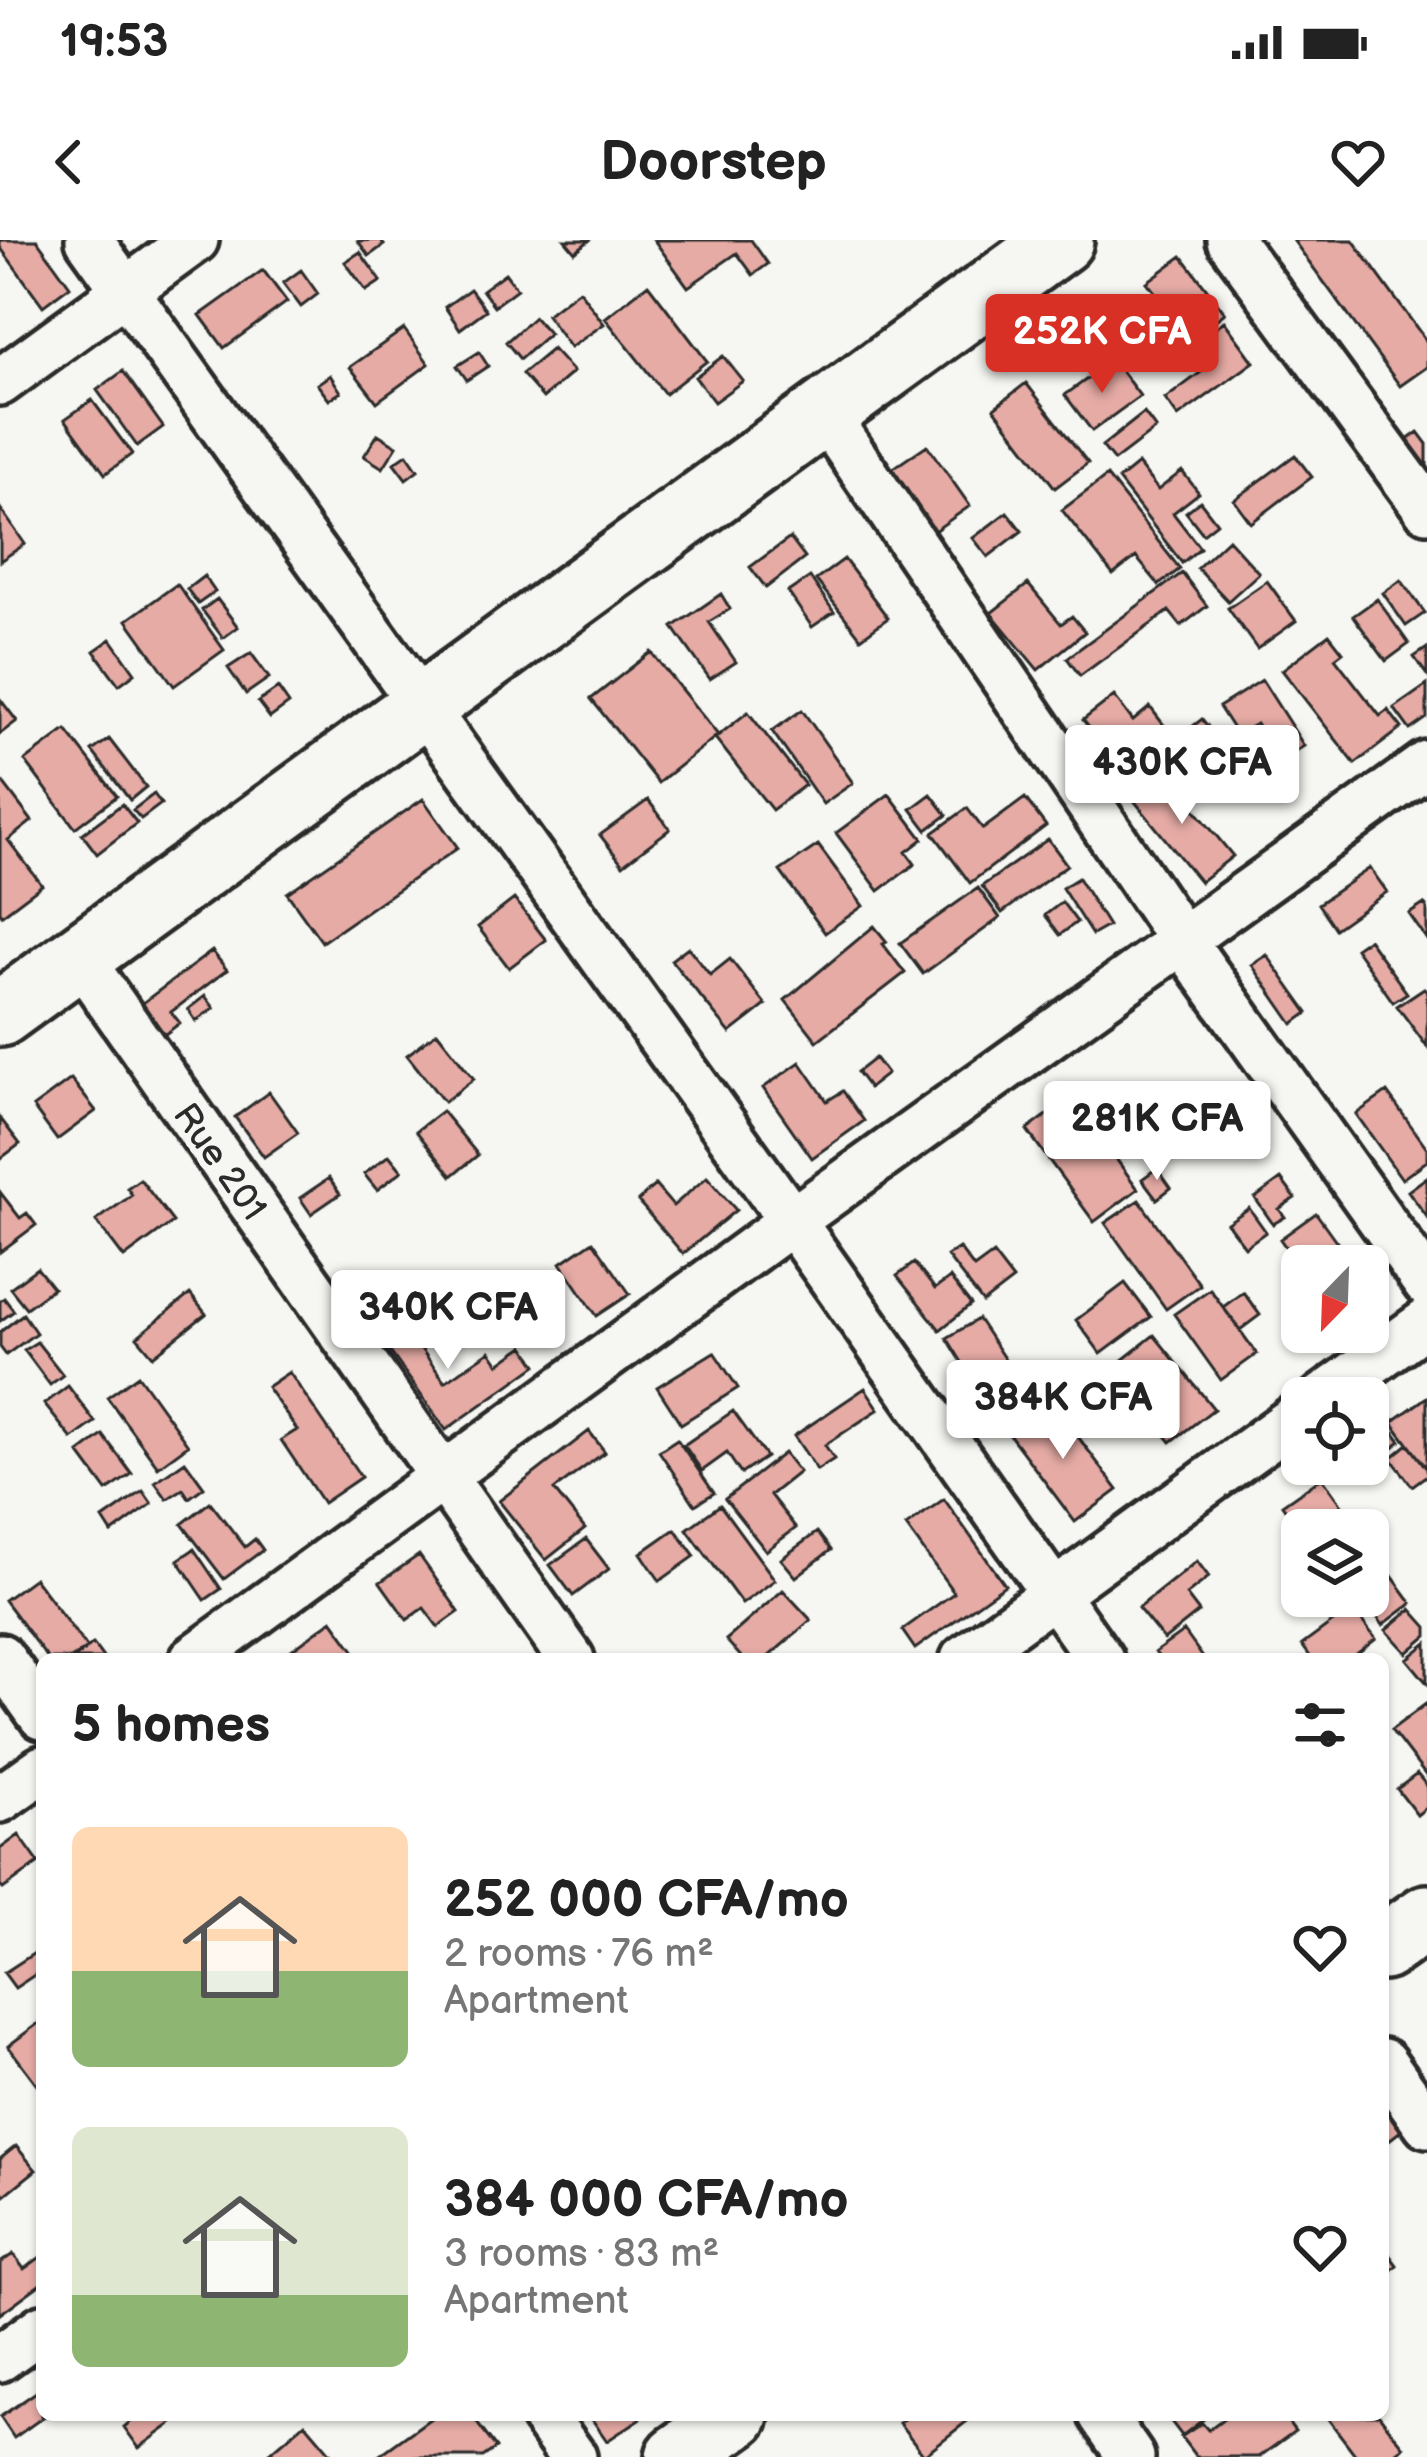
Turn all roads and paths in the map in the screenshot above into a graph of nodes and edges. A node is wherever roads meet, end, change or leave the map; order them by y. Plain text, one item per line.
1 (89, 240) edge
2 (195, 240) edge
3 (1061, 240) edge
4 (1230, 240) edge
5 (125, 290) junction
6 (0, 382) edge
7 (824, 413) junction
8 (1427, 508) edge
9 (423, 706) junction
10 (1427, 764) edge
11 (1182, 940) junction
12 (79, 957) junction
13 (0, 1014) edge
14 (791, 1221) junction
15 (1427, 1284) edge
16 (1427, 1322) edge
17 (1351, 1377) edge
18 (1281, 1428) edge
19 (443, 1477) junction
20 (1054, 1594) junction
21 (201, 1653) edge
22 (567, 1653) edge
23 (972, 1653) edge
24 (1096, 1653) edge
25 (0, 1657) edge
26 (36, 1708) edge
27 (36, 1773) edge
28 (0, 1799) edge
29 (1427, 1916) edge
30 (1389, 1944) edge
31 (1389, 2070) edge
32 (1427, 2124) edge
33 (36, 2332) edge
34 (0, 2358) edge
35 (547, 2421) edge
36 (728, 2421) edge
37 (1106, 2421) edge
38 (573, 2457) edge
39 (678, 2457) edge
40 (1131, 2457) edge

1 - 5 street
2 - 5 street
3 - 7 street
4 - 8 street
5 - 6 street
5 - 9 street
7 - 9 street
7 - 11 street
9 - 12 street
9 - 14 street
10 - 11 street
11 - 14 street
11 - 15 street
12 - 13 street
12 - 19 street, Rue 201
14 - 19 street
14 - 20 street
16 - 17 street
18 - 20 street
19 - 21 street
19 - 22 street, Rue 201
20 - 23 street
20 - 24 street
25 - 26 street
27 - 28 street
29 - 30 street
31 - 32 street
33 - 34 street
35 - 38 street
36 - 39 street
37 - 40 street

